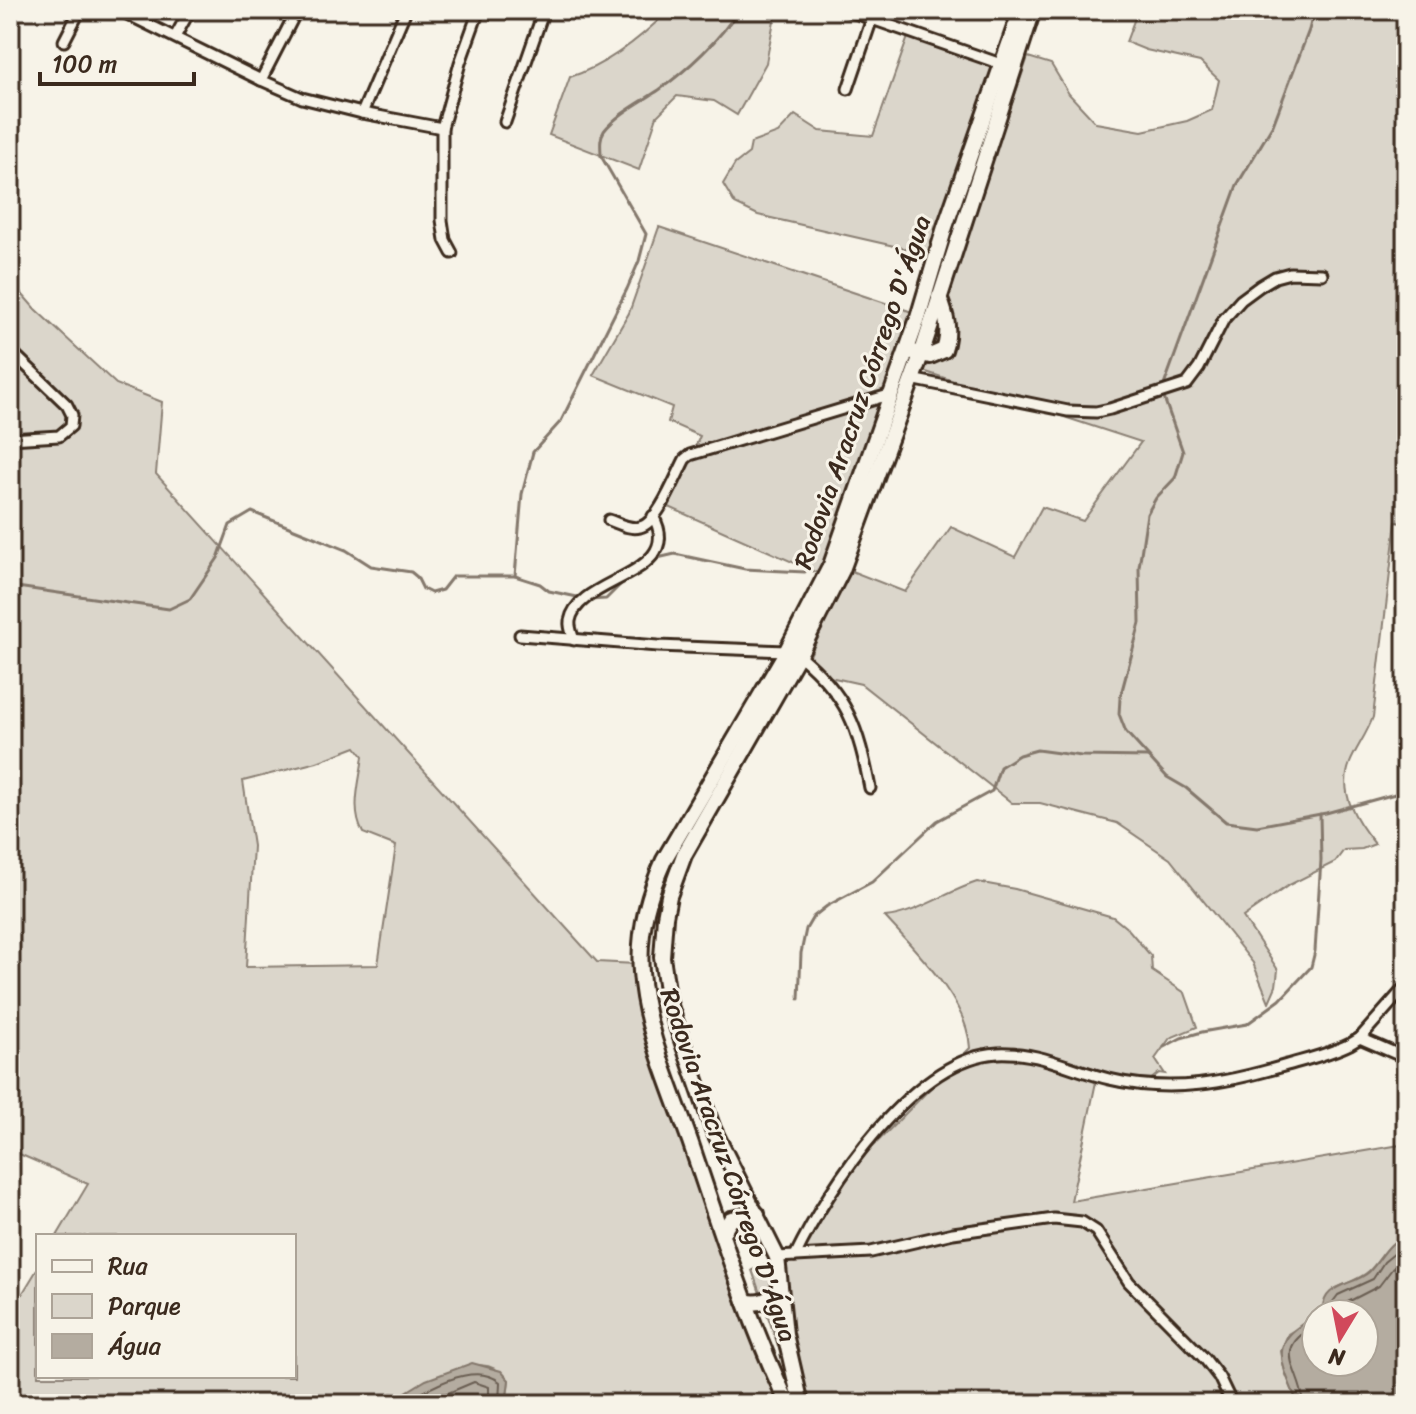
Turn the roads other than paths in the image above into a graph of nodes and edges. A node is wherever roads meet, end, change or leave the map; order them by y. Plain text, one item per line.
1 (80, 10) edge
2 (119, 10) edge
3 (190, 10) edge
4 (297, 10) edge
5 (406, 10) edge
6 (479, 10) edge
7 (544, 10) edge
8 (846, 10) edge
9 (1021, 10) edge
10 (1033, 10) edge
11 (874, 14) edge
12 (175, 37) junction
13 (64, 41) dead end
14 (1001, 64) junction
15 (261, 80) junction
16 (848, 89) dead end
17 (362, 113) junction
18 (505, 122) dead end
19 (442, 128) junction
20 (452, 253) dead end
21 (1322, 274) dead end
22 (939, 297) junction
23 (10, 350) edge
24 (914, 352) junction
25 (911, 379) junction
26 (892, 394) junction
27 (10, 439) edge
28 (653, 516) junction
29 (609, 520) dead end
30 (520, 635) dead end
31 (574, 640) junction
32 (792, 653) junction
33 (870, 788) dead end
34 (1406, 986) edge
35 (1360, 1038) junction
36 (1406, 1058) edge
37 (757, 1214) junction
38 (722, 1234) junction
39 (795, 1256) junction
40 (777, 1257) junction
41 (780, 1290) junction
42 (745, 1301) junction
43 (788, 1404) edge
44 (801, 1404) edge
45 (1232, 1404) edge

1 - 13 street
2 - 12 street
3 - 12 street
4 - 15 street
5 - 17 street
6 - 19 street
7 - 18 street
8 - 11 street
9 - 14 main road, Rodovia Aracruz Córrego D'Água
10 - 22 main road, Rodovia Aracruz Córrego D'Água
11 - 14 street
11 - 16 street
12 - 15 street
14 - 24 main road, Rodovia Aracruz Córrego D'Água
15 - 17 street
17 - 19 street
19 - 20 street
21 - 25 street
22 - 24 main road, Rodovia Aracruz Córrego D'Água
22 - 24 main road
23 - 27 street
24 - 25 main road, Rodovia Aracruz Córrego D'Água
24 - 26 main road, Rodovia Aracruz Córrego D'Água
25 - 32 main road, Rodovia Aracruz Córrego D'Água
26 - 28 street
26 - 32 main road, Rodovia Aracruz Córrego D'Água
28 - 29 street
28 - 31 street
30 - 31 street
31 - 32 street
32 - 33 street
32 - 37 main road, Rodovia Aracruz Córrego D'Água
32 - 38 main road, Rodovia Aracruz Córrego D'Água
34 - 35 street
35 - 36 street
35 - 39 street
37 - 38 main road
37 - 40 main road, Rodovia Aracruz Córrego D'Água
38 - 42 main road, Rodovia Aracruz Córrego D'Água
39 - 40 street
39 - 45 street
40 - 41 main road, Rodovia Aracruz Córrego D'Água
41 - 42 main road
41 - 44 main road, Rodovia Aracruz Córrego D'Água
42 - 43 main road, Rodovia Aracruz Córrego D'Água

